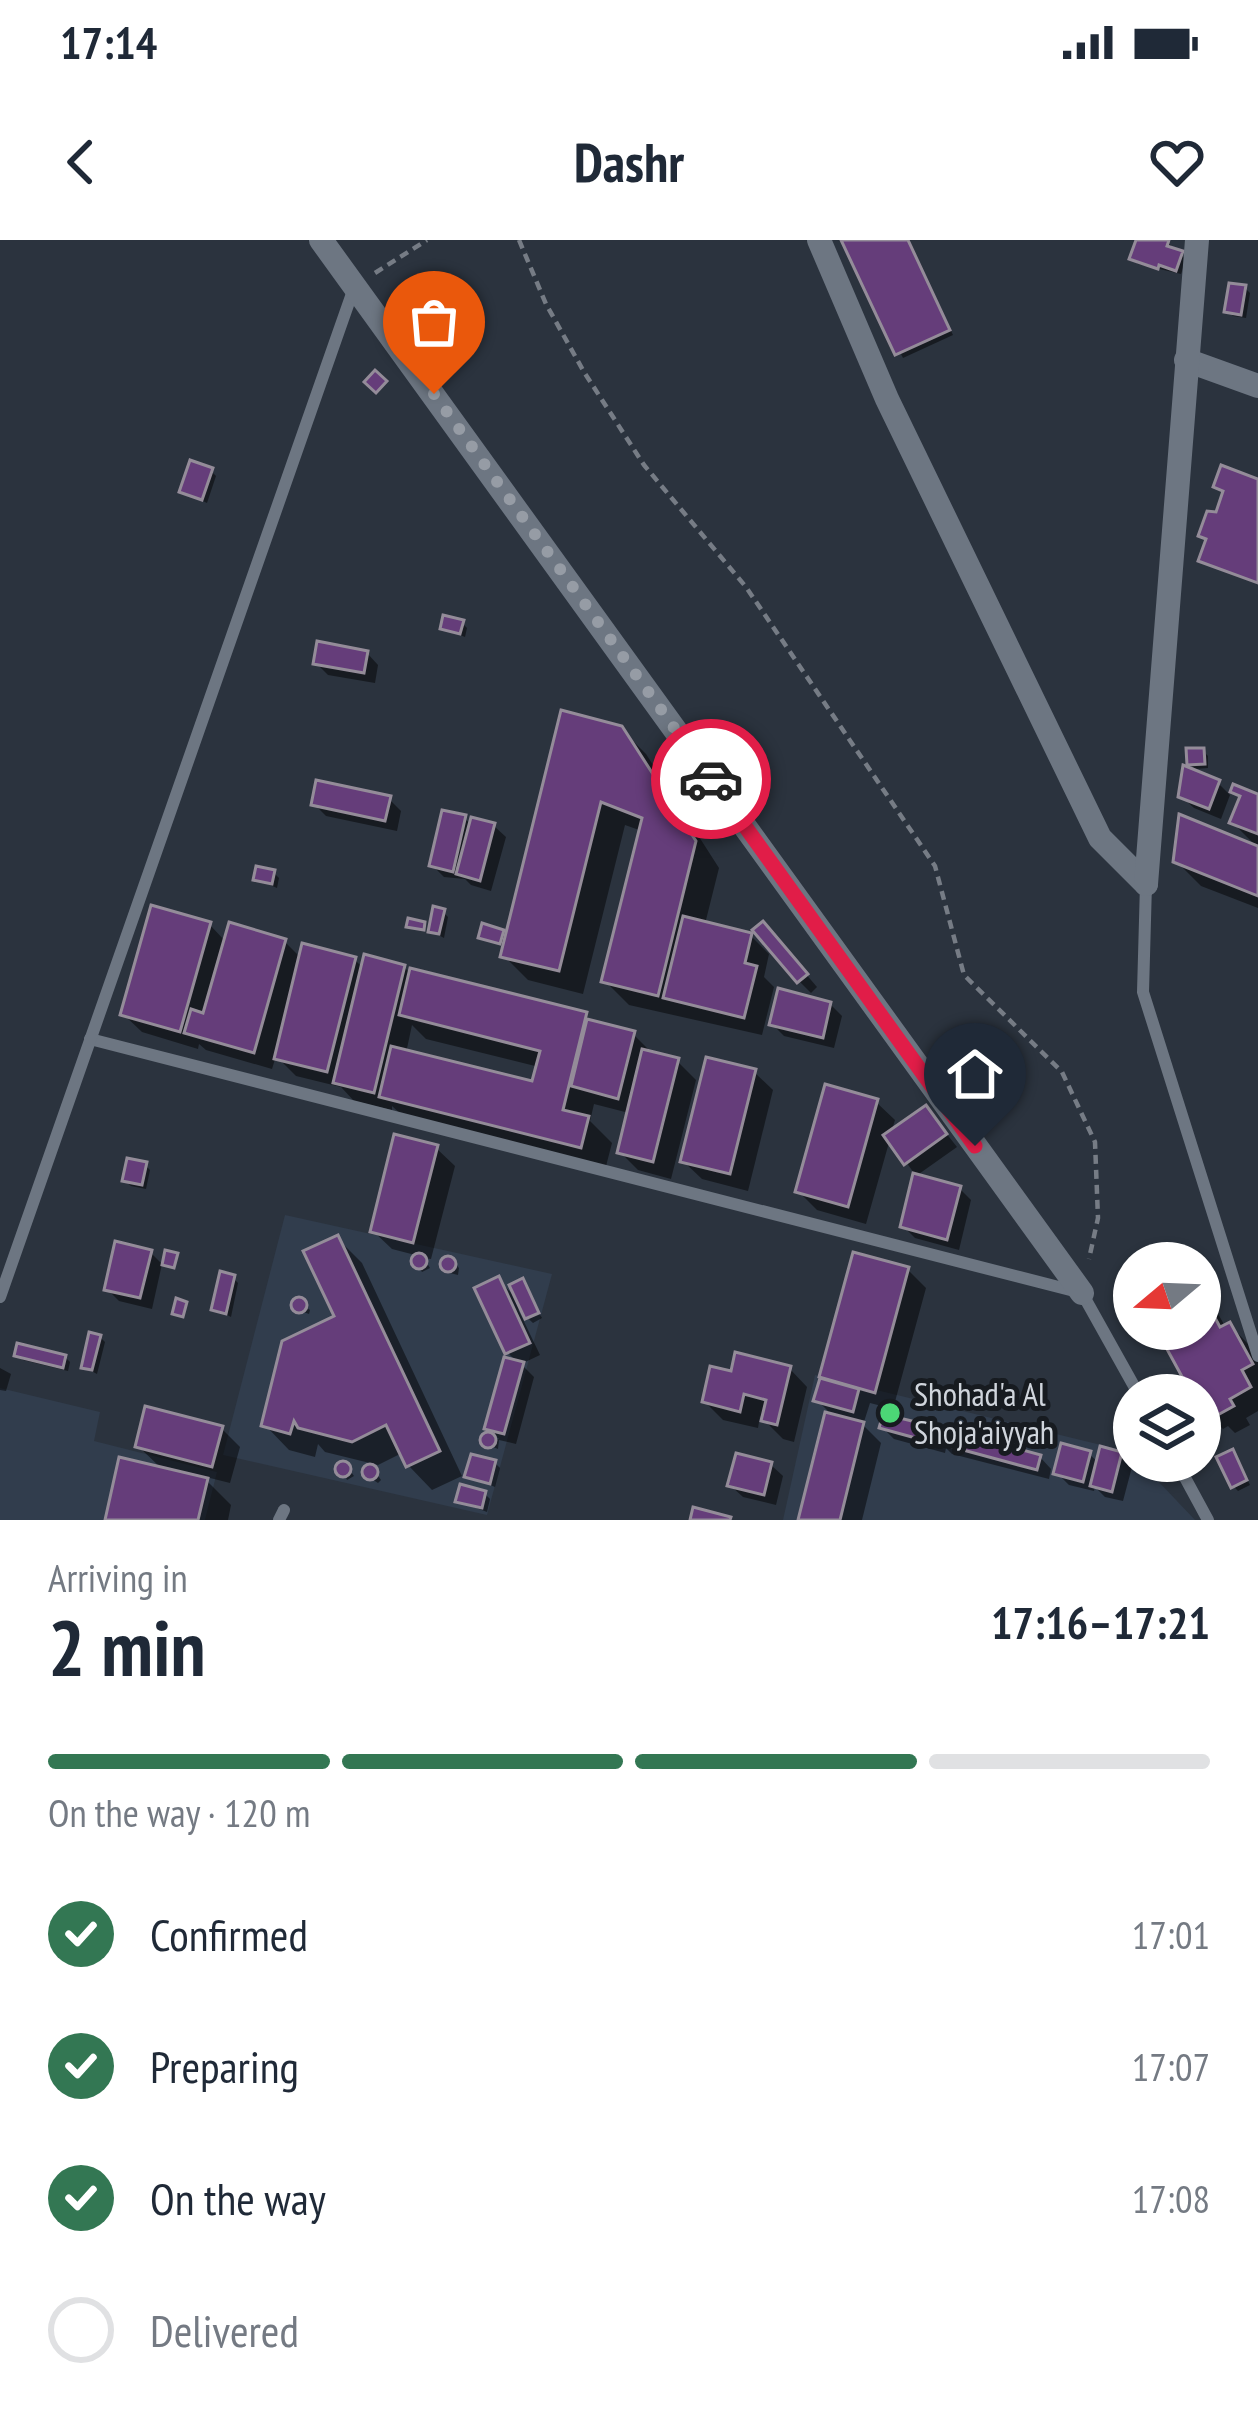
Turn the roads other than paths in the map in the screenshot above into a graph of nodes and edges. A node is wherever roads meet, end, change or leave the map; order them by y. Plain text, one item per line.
1 (321, 240) edge
2 (819, 240) edge
3 (1197, 240) edge
4 (355, 285) junction
5 (1186, 360) junction
6 (1258, 386) edge
7 (1146, 884) junction
8 (90, 1040) junction
9 (1082, 1293) junction
10 (0, 1297) edge
11 (1258, 1356) edge
12 (1127, 1374) edge
13 (1187, 1482) edge
14 (1208, 1520) edge

1 - 4 street
2 - 7 street
3 - 5 street
4 - 8 lane
4 - 9 street
5 - 6 street
5 - 7 street
7 - 11 lane
8 - 9 lane
8 - 10 lane
9 - 12 lane
13 - 14 lane

